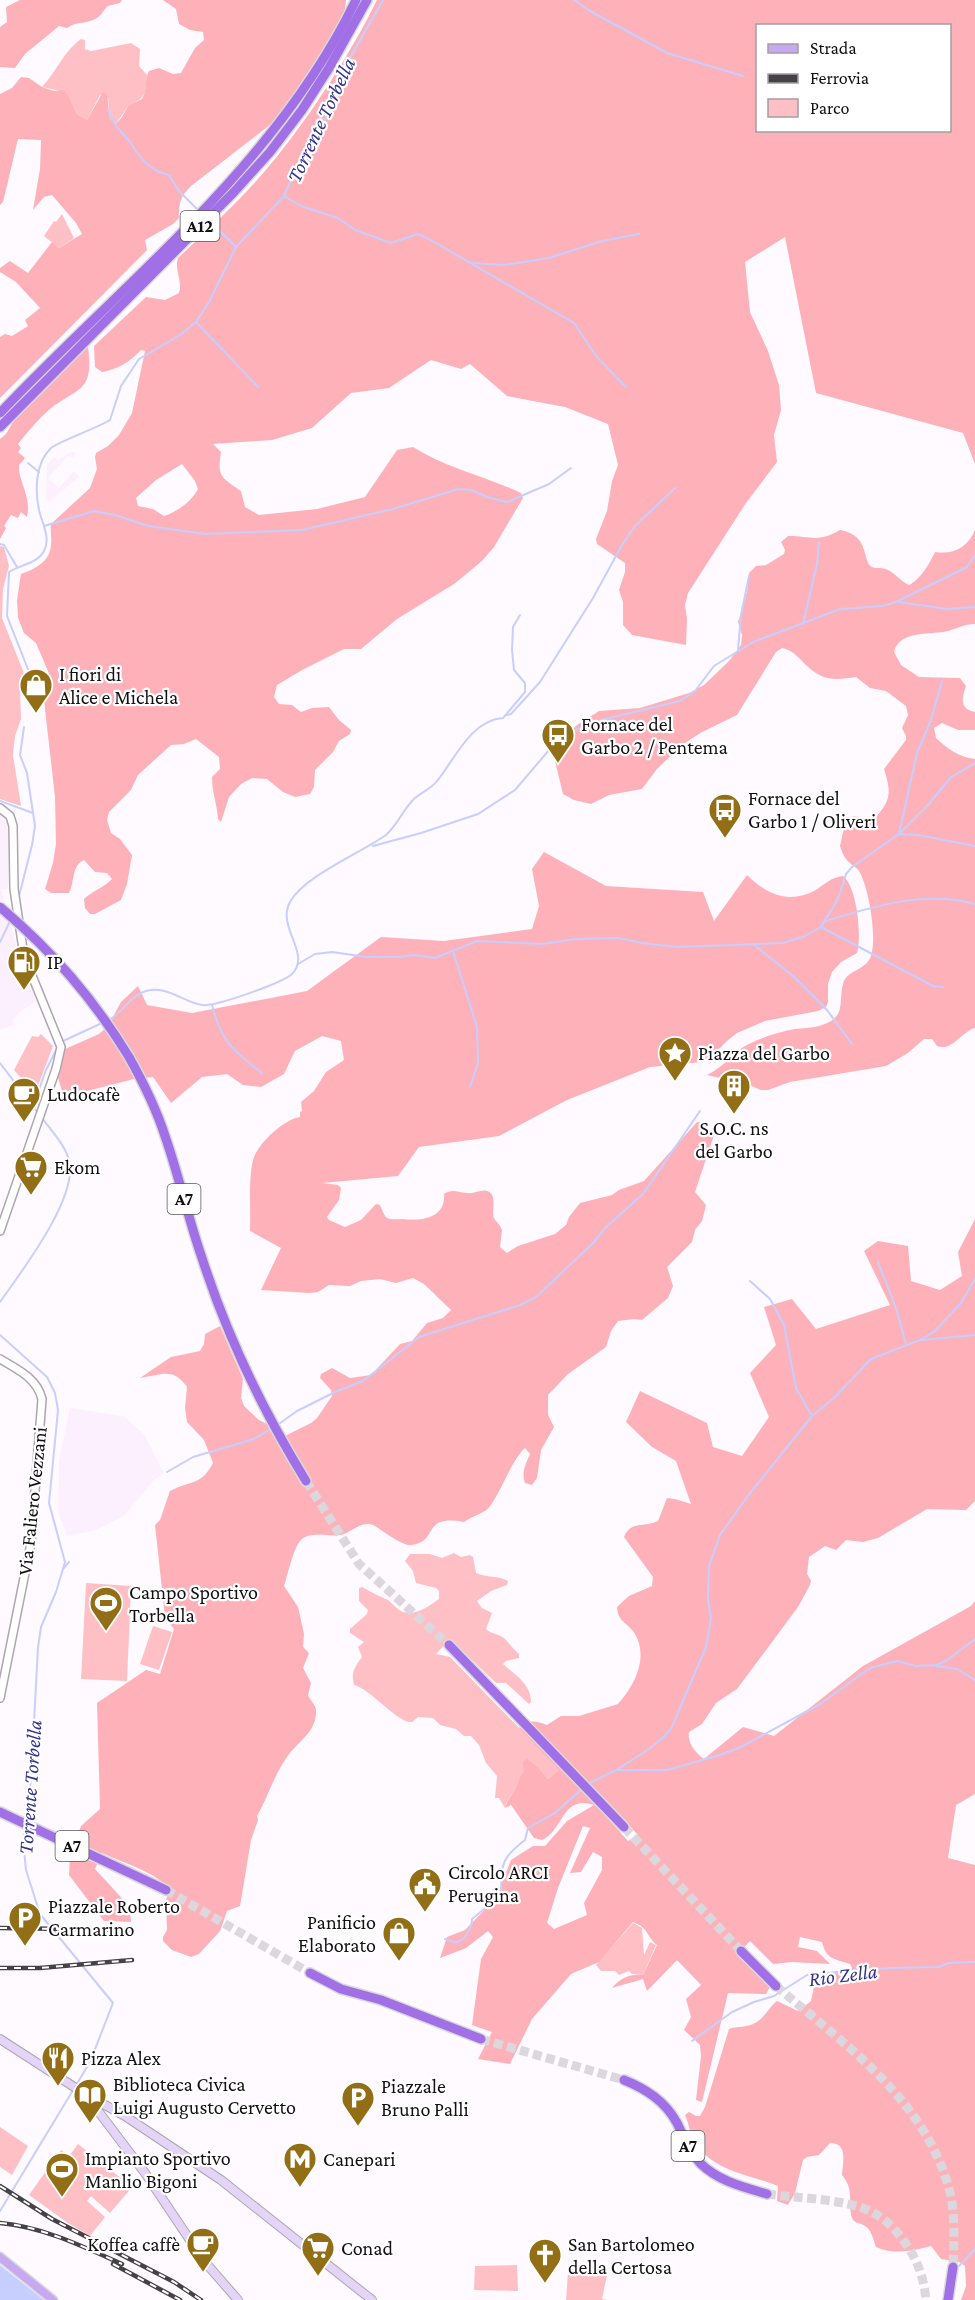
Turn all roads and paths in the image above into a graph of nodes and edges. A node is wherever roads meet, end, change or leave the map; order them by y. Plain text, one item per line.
1 (356, 0) edge
2 (367, 0) edge
3 (0, 413) edge
4 (0, 427) edge
5 (0, 808) edge
6 (0, 907) edge
7 (0, 1231) edge
8 (0, 1359) edge
9 (306, 1481) tunnel mouth
10 (449, 1645) tunnel mouth
11 (0, 1698) edge
12 (0, 1812) edge
13 (624, 1827) tunnel mouth
14 (166, 1890) tunnel mouth
15 (741, 1951) tunnel mouth
16 (310, 1973) tunnel mouth
17 (776, 1986) tunnel mouth
18 (0, 2039) edge
19 (481, 2039) tunnel mouth
20 (624, 2080) tunnel mouth
21 (84, 2093) junction
22 (767, 2194) tunnel mouth
23 (0, 2257) edge
24 (953, 2267) tunnel mouth
25 (53, 2300) edge
26 (238, 2300) edge
27 (372, 2300) edge
28 (948, 2300) edge

1 - 3 highway, A12
2 - 4 highway, A12
5 - 7 street
6 - 9 highway, A7, bridge
8 - 11 street, Via Faliero Vezzani
10 - 13 highway
12 - 14 highway, A7
15 - 17 highway
16 - 19 highway
18 - 21 main road
20 - 22 highway, A7
21 - 26 main road
21 - 27 main road
23 - 25 main road
24 - 28 highway

